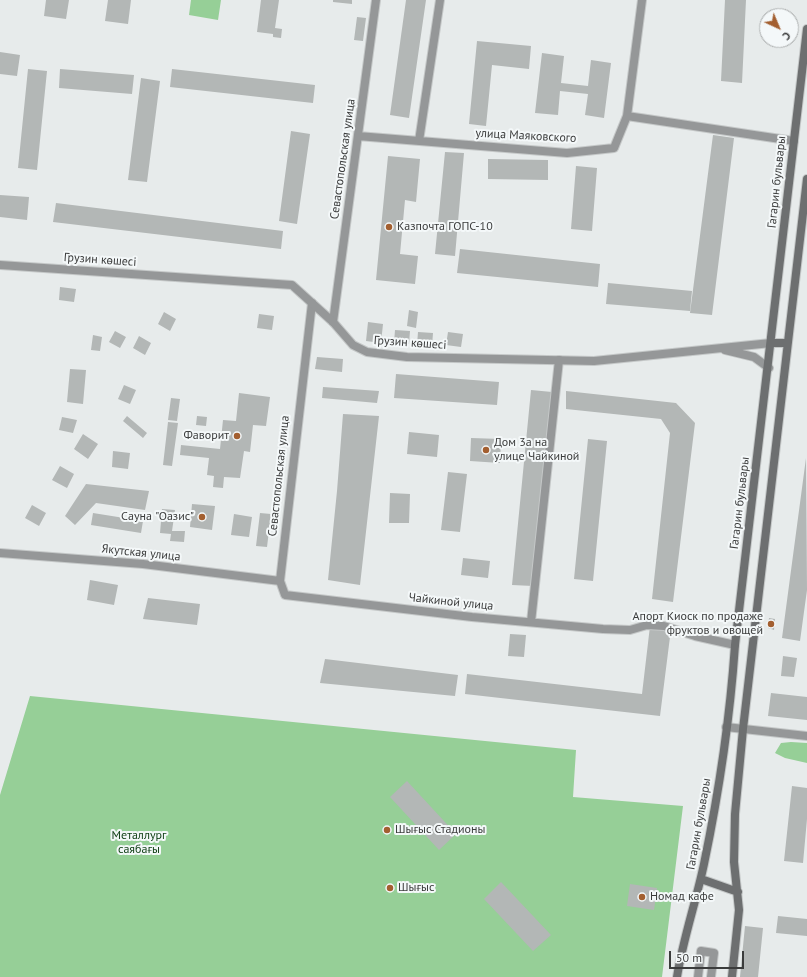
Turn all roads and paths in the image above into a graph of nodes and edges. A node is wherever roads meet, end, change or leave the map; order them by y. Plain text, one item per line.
1 (376, 0) edge
2 (440, 0) edge
3 (642, 0) edge
4 (807, 29) edge
5 (627, 116) junction
6 (358, 136) junction
7 (419, 141) junction
8 (794, 141) junction
9 (807, 179) edge
10 (0, 265) edge
11 (312, 303) junction
12 (332, 322) junction
13 (771, 343) junction
14 (787, 343) junction
15 (718, 349) junction
16 (559, 360) junction
17 (769, 368) junction
18 (0, 553) edge
19 (280, 581) junction
20 (531, 622) junction
21 (735, 645) junction
22 (726, 727) junction
23 (743, 729) junction
24 (807, 736) edge
25 (701, 879) junction
26 (738, 892) junction
27 (678, 977) edge
28 (698, 977) edge
29 (711, 977) edge
30 (732, 977) edge

1 - 6 street, Севастопольская улица
2 - 7 street
3 - 5 street, улица Маяковского
4 - 8 main road, Гагарин бульвары
5 - 7 street, улица Маяковского
5 - 8 street
6 - 7 street, улица Маяковского
6 - 12 street, Севастопольская улица
8 - 13 main road, Гагарин бульвары
9 - 14 main road
10 - 11 street, Грузин көшесі
11 - 12 street, Грузин көшесі
11 - 19 street, Севастопольская улица
12 - 16 street, Грузин көшесі
13 - 14 main road
13 - 15 street, Грузин көшесі
13 - 17 main road, Гагарин бульвары
14 - 23 main road
15 - 16 street, Грузин көшесі
15 - 17 street
16 - 20 street
17 - 21 main road, Гагарин бульвары
18 - 19 street, Якутская улица
19 - 20 street, Чайкиной улица
20 - 21 street, Чайкиной улица
21 - 22 main road, Гагарин бульвары
22 - 23 street
22 - 25 main road, Гагарин бульвары
23 - 24 street
23 - 26 main road
25 - 26 main road
25 - 27 main road, Гагарин бульвары
26 - 30 main road
28 - 29 street

